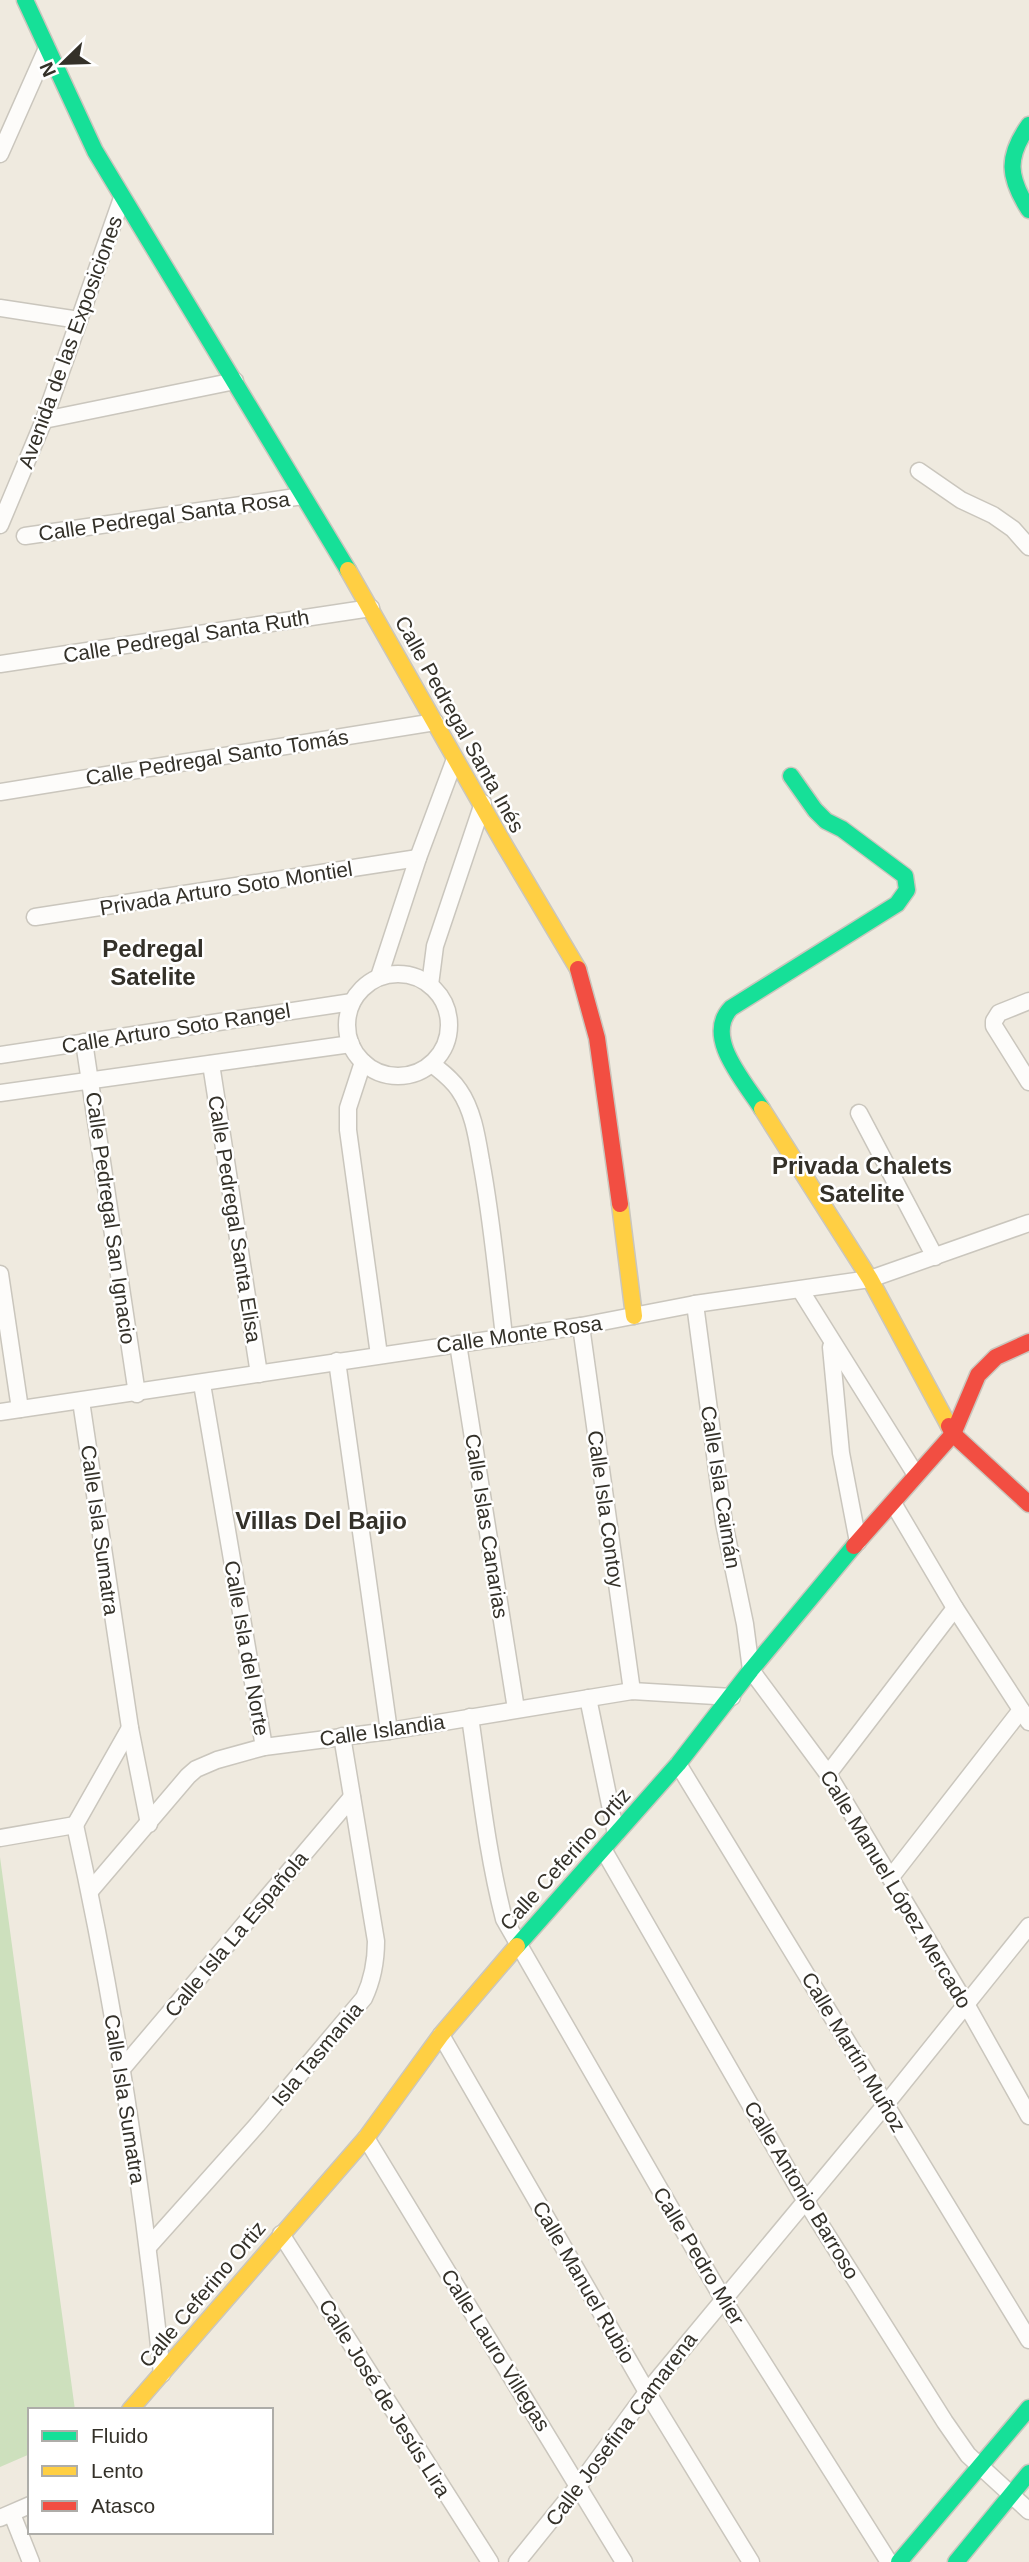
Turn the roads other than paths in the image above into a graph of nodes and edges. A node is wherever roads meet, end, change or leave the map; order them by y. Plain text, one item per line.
1 (25, 0) edge
2 (47, 48) junction
3 (1027, 131) edge
4 (0, 154) edge
5 (122, 198) junction
6 (1029, 210) edge
7 (0, 308) edge
8 (79, 320) junction
9 (235, 382) junction
10 (44, 420) junction
11 (919, 471) dead end
12 (303, 496) junction
13 (0, 526) edge
14 (25, 536) dead end
15 (1029, 547) edge
16 (371, 608) junction
17 (0, 664) edge
18 (435, 722) junction
19 (455, 759) junction
20 (791, 776) dead end
21 (0, 792) edge
22 (483, 803) junction
23 (418, 858) junction
24 (35, 917) dead end
25 (379, 977) junction
26 (430, 985) junction
27 (1029, 1001) edge
28 (352, 1002) junction
29 (84, 1042) junction
30 (351, 1044) junction
31 (0, 1055) edge
32 (363, 1062) junction
33 (211, 1064) junction
34 (432, 1064) junction
35 (91, 1080) junction
36 (1029, 1082) edge
37 (0, 1093) edge
38 (859, 1114) dead end
39 (1029, 1223) edge
40 (935, 1257) junction
41 (0, 1274) edge
42 (870, 1279) junction
43 (801, 1291) junction
44 (695, 1304) junction
45 (634, 1316) junction
46 (581, 1326) junction
47 (505, 1336) junction
48 (831, 1342) junction
49 (1029, 1342) edge
50 (458, 1344) junction
51 (379, 1355) junction
52 (337, 1361) junction
53 (259, 1374) junction
54 (202, 1384) junction
55 (137, 1394) junction
56 (81, 1401) junction
57 (20, 1409) junction
58 (0, 1412) edge
59 (953, 1434) junction
60 (916, 1475) junction
61 (893, 1503) junction
62 (1029, 1504) edge
63 (858, 1542) junction
64 (955, 1608) junction
65 (751, 1670) junction
66 (632, 1691) junction
67 (732, 1697) junction
68 (588, 1698) junction
69 (516, 1709) junction
70 (1025, 1716) edge
71 (470, 1717) junction
72 (130, 1728) junction
73 (389, 1731) junction
74 (342, 1737) junction
75 (264, 1747) junction
76 (678, 1764) junction
77 (828, 1774) junction
78 (352, 1797) junction
79 (149, 1824) junction
80 (75, 1825) junction
81 (615, 1834) junction
82 (0, 1838) edge
83 (603, 1849) junction
84 (891, 1877) junction
85 (90, 1891) junction
86 (1029, 1926) edge
87 (518, 1945) junction
88 (966, 2004) junction
89 (441, 2035) junction
90 (121, 2070) junction
91 (886, 2104) junction
92 (1029, 2116) edge
93 (366, 2138) junction
94 (805, 2200) junction
95 (281, 2234) junction
96 (149, 2246) junction
97 (723, 2299) junction
98 (1029, 2340) edge
99 (162, 2374) junction
100 (647, 2392) junction
101 (132, 2408) edge
102 (1029, 2408) edge
103 (979, 2466) junction
104 (1029, 2473) edge
105 (579, 2485) junction
106 (1010, 2495) junction
107 (28, 2506) edge
108 (1029, 2511) edge
109 (6, 2516) edge
110 (31, 2562) edge
111 (489, 2562) edge
112 (517, 2562) edge
113 (624, 2562) edge
114 (751, 2562) edge
115 (889, 2562) edge
116 (899, 2562) edge
117 (956, 2562) edge

1 - 2 street, Calle Pedregal Santa Inés
2 - 4 street
2 - 5 street, Calle Pedregal Santa Inés
3 - 6 street
5 - 8 street, Avenida de las Exposiciones
5 - 9 street, Calle Pedregal Santa Inés
7 - 8 street
8 - 10 street, Avenida de las Exposiciones
9 - 10 street
9 - 12 street, Calle Pedregal Santa Inés
10 - 13 street, Avenida de las Exposiciones
11 - 15 street
12 - 14 street, Calle Pedregal Santa Rosa
12 - 16 street, Calle Pedregal Santa Inés
16 - 17 street, Calle Pedregal Santa Ruth
16 - 18 street, Calle Pedregal Santa Inés
18 - 19 street, Calle Pedregal Santa Inés
18 - 21 street, Calle Pedregal Santo Tomás
19 - 22 street, Calle Pedregal Santa Inés
19 - 23 street
20 - 42 street
22 - 26 street
22 - 45 street, Calle Pedregal Santa Inés
23 - 24 street, Privada Arturo Soto Montiel
23 - 25 street
25 - 26 street
25 - 28 street
26 - 34 street
27 - 36 street
28 - 29 street, Calle Arturo Soto Rangel
28 - 30 street
29 - 31 street, Calle Arturo Soto Rangel
29 - 35 street, Calle Pedregal San Ignacio
30 - 32 street
30 - 33 street, Calle Arturo Soto Rangel
32 - 34 street
32 - 51 street
33 - 35 street, Calle Arturo Soto Rangel
33 - 53 street, Calle Pedregal Santa Elisa
34 - 47 street
35 - 37 street, Calle Arturo Soto Rangel
35 - 55 street, Calle Pedregal San Ignacio
38 - 40 street
39 - 40 street, Calle Monte Rosa
40 - 42 street, Calle Monte Rosa
41 - 57 street
42 - 43 street, Calle Monte Rosa
42 - 59 street
43 - 44 street, Calle Monte Rosa
43 - 48 street
44 - 45 street, Calle Monte Rosa
44 - 65 street, Calle Isla Caimán
45 - 46 street, Calle Monte Rosa
46 - 47 street, Calle Monte Rosa
46 - 66 street, Calle Isla Contoy
47 - 50 street, Calle Monte Rosa
48 - 60 street
48 - 63 street
49 - 59 street, Calle Ceferino Ortiz
50 - 51 street, Calle Monte Rosa
50 - 69 street, Calle Islas Canarias
51 - 52 street, Calle Monte Rosa
52 - 53 street, Calle Monte Rosa
52 - 73 street
53 - 54 street, Calle Monte Rosa
54 - 55 street, Calle Monte Rosa
54 - 75 street, Calle Isla del Norte
55 - 56 street, Calle Monte Rosa
56 - 57 street, Calle Monte Rosa
56 - 72 street, Calle Isla Sumatra
57 - 58 street, Calle Monte Rosa
59 - 60 street, Calle Ceferino Ortiz
59 - 62 street
60 - 61 street, Calle Ceferino Ortiz
61 - 63 street, Calle Ceferino Ortiz
61 - 64 street
63 - 65 street, Calle Ceferino Ortiz
64 - 70 street
64 - 77 street
65 - 67 street, Calle Ceferino Ortiz
65 - 77 street, Calle Manuel López Mercado
66 - 67 street, Calle Islandia
66 - 68 street, Calle Islandia
67 - 76 street, Calle Ceferino Ortiz
68 - 69 street, Calle Islandia
68 - 81 street
69 - 71 street, Calle Islandia
70 - 84 street
71 - 73 street, Calle Islandia
71 - 87 street
72 - 79 street, Calle Isla Sumatra
72 - 80 street
73 - 74 street, Calle Islandia
74 - 75 street, Calle Islandia
74 - 78 street, Isla Tasmania
75 - 79 street, Calle Islandia
76 - 81 street, Calle Ceferino Ortiz
76 - 91 street, Calle Martín Muñoz
77 - 84 street, Calle Manuel López Mercado
78 - 90 street, Calle Isla La Española
78 - 96 street, Isla Tasmania
79 - 85 street, Calle Islandia
80 - 82 street
80 - 85 street, Calle Isla Sumatra
81 - 83 street, Calle Ceferino Ortiz
83 - 87 street, Calle Ceferino Ortiz
83 - 94 street, Calle Antonio Barroso
84 - 88 street, Calle Manuel López Mercado
85 - 90 street, Calle Isla Sumatra
86 - 88 street, Calle Josefina Camarena
87 - 89 street, Calle Ceferino Ortiz
87 - 97 street, Calle Pedro Mier
88 - 91 street, Calle Josefina Camarena
88 - 92 street, Calle Manuel López Mercado
89 - 93 street, Calle Ceferino Ortiz
89 - 100 street, Calle Manuel Rubio
90 - 96 street, Calle Isla Sumatra
91 - 94 street, Calle Josefina Camarena
91 - 98 street, Calle Martín Muñoz
93 - 95 street, Calle Ceferino Ortiz
93 - 105 street, Calle Lauro Villegas
94 - 97 street, Calle Josefina Camarena
94 - 103 street, Calle Antonio Barroso
95 - 99 street, Calle Ceferino Ortiz
95 - 111 street, Calle José de Jesús Lira
96 - 99 street, Calle Isla Sumatra
97 - 100 street, Calle Josefina Camarena
97 - 115 street, Calle Pedro Mier
99 - 101 street, Calle Ceferino Ortiz
100 - 105 street, Calle Josefina Camarena
100 - 114 street, Calle Manuel Rubio
102 - 103 street
103 - 106 street, Calle Antonio Barroso
103 - 116 street
104 - 106 street
105 - 112 street, Calle Josefina Camarena
105 - 113 street, Calle Lauro Villegas
106 - 108 street, Calle Antonio Barroso
106 - 117 street
107 - 109 street
109 - 110 street

